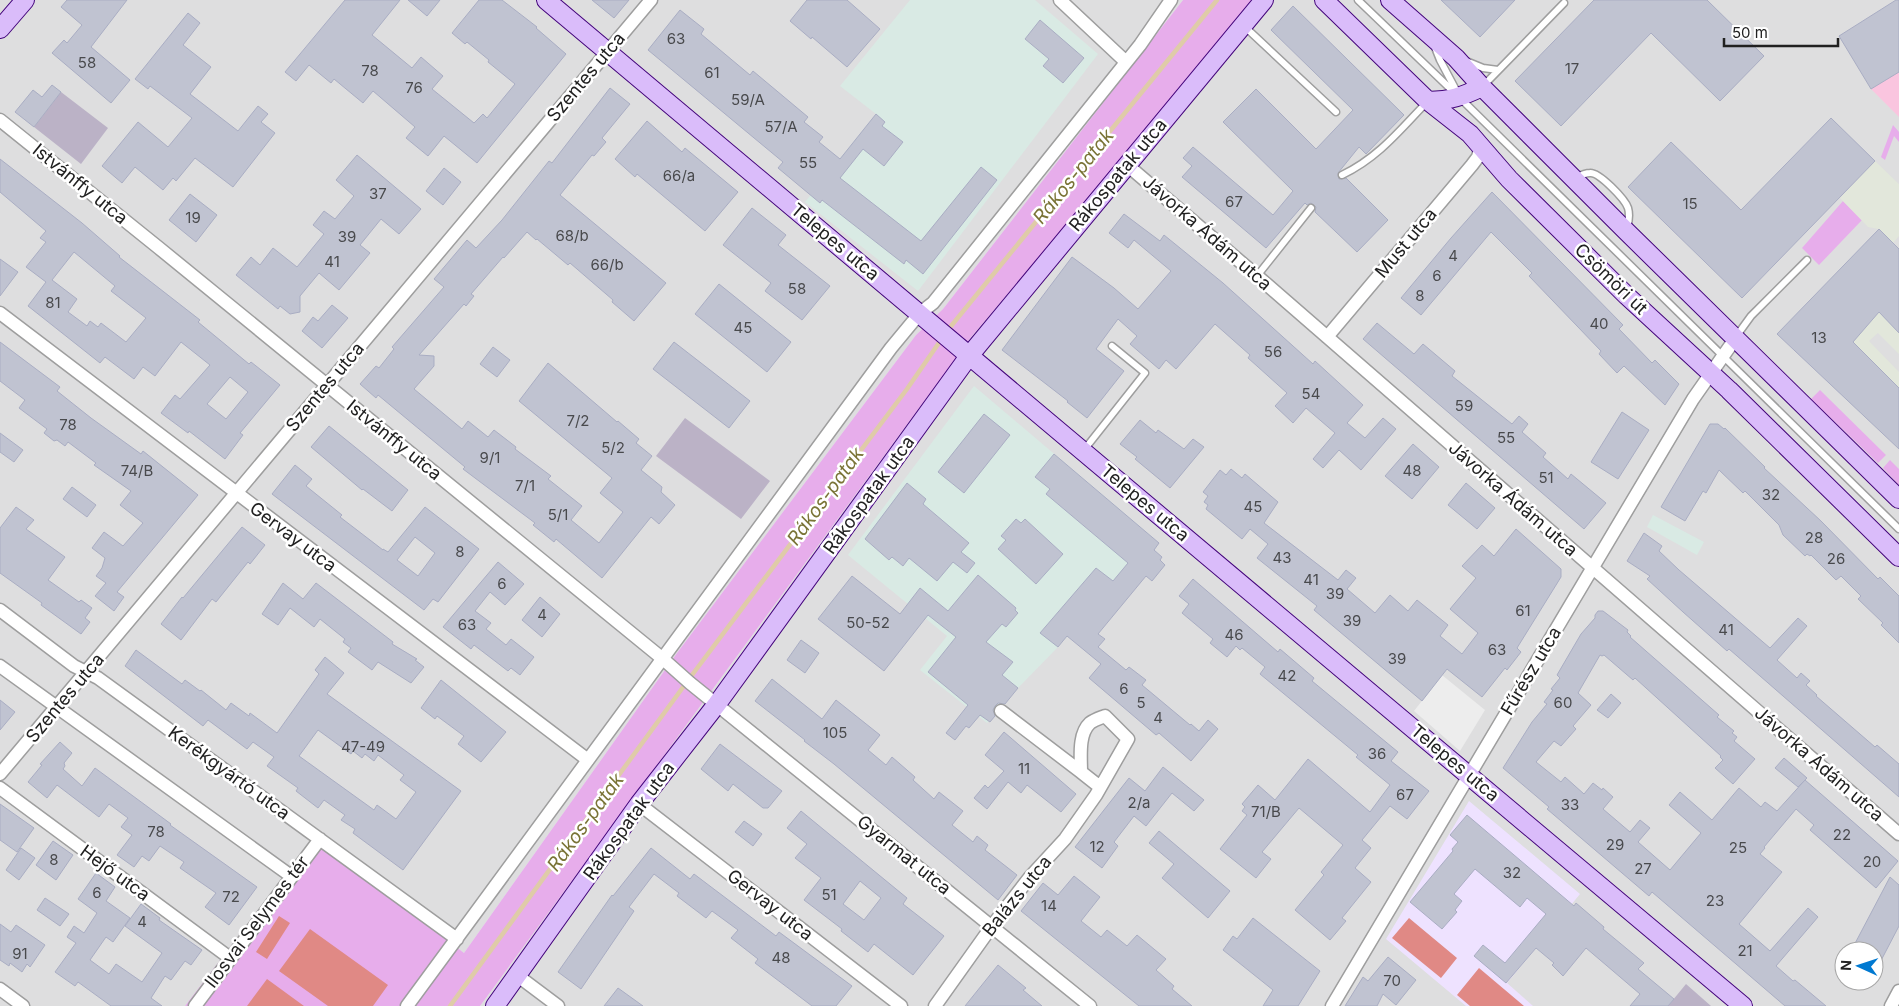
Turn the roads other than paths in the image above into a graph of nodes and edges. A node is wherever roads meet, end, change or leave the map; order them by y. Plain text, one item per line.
1 (25, 0) edge
2 (546, 0) edge
3 (651, 0) edge
4 (1060, 0) edge
5 (1171, 0) edge
6 (1264, 0) edge
7 (1324, 0) edge
8 (1358, 0) edge
9 (1390, 0) edge
10 (1564, 3) dead end
11 (1243, 25) junction
12 (0, 30) edge
13 (1431, 36) junction
14 (607, 51) junction
15 (1456, 58) junction
16 (1125, 61) junction
17 (1498, 70) junction
18 (1482, 87) junction
19 (1428, 101) junction
20 (1463, 101) junction
21 (1336, 112) dead end
22 (0, 120) edge
23 (1460, 126) junction
24 (1481, 146) junction
25 (1126, 164) junction
26 (1342, 174) dead end
27 (1311, 208) dead end
28 (1807, 260) dead end
29 (1257, 276) junction
30 (0, 313) edge
31 (925, 318) junction
32 (1327, 337) junction
33 (1735, 339) junction
34 (1112, 346) dead end
35 (969, 356) junction
36 (1723, 356) junction
37 (1711, 373) junction
38 (328, 385) junction
39 (1083, 451) junction
40 (236, 494) junction
41 (1899, 499) edge
42 (1899, 529) edge
43 (1899, 557) edge
44 (1592, 568) junction
45 (0, 610) edge
46 (663, 659) junction
47 (0, 666) edge
48 (87, 672) junction
49 (717, 704) junction
50 (56, 708) junction
51 (1001, 711) dead end
52 (588, 760) junction
53 (1081, 772) junction
54 (0, 774) edge
55 (1468, 775) junction
56 (1100, 787) junction
57 (0, 788) edge
58 (639, 804) junction
59 (1899, 834) edge
60 (320, 839) junction
61 (291, 876) junction
62 (992, 926) junction
63 (457, 939) junction
64 (230, 958) junction
65 (518, 976) junction
66 (0, 989) edge
67 (1899, 991) edge
68 (23, 1006) edge
69 (195, 1006) edge
70 (407, 1006) edge
71 (495, 1006) edge
72 (558, 1006) edge
73 (901, 1006) edge
74 (936, 1006) edge
75 (1090, 1006) edge
76 (1332, 1006) edge
77 (1743, 1006) edge
78 (1891, 1006) edge

1 - 12 street
2 - 14 street, Telepes utca
3 - 14 street, Szentes utca
4 - 16 street
5 - 16 street
6 - 11 street, Rákospatak utca
7 - 19 street, Csömöri út
8 - 20 lane, Csömöri út
9 - 13 street, Csömöri út
10 - 17 lane
11 - 21 lane
11 - 25 street, Rákospatak utca
13 - 15 street, Csömöri út
13 - 20 lane, Csömöri út
14 - 31 street, Telepes utca
14 - 38 street, Szentes utca
15 - 17 lane
15 - 18 street, Csömöri út
16 - 31 street
17 - 18 lane
18 - 20 street
18 - 33 street, Csömöri út
19 - 20 street
19 - 23 street, Csömöri út
19 - 26 lane
20 - 23 street
20 - 36 lane, Csömöri út
22 - 38 street, Istvánffy utca
23 - 24 street, Csömöri út
24 - 32 street, Must utca
24 - 37 street, Csömöri út
25 - 29 street, Jávorka Ádám utca
25 - 35 street, Rákospatak utca
27 - 29 lane
28 - 33 lane
29 - 32 street, Jávorka Ádám utca
30 - 40 street, Gervay utca
31 - 35 street, Telepes utca
31 - 46 street
32 - 44 street, Jávorka Ádám utca
33 - 36 street, Fűrész utca
33 - 41 street, Csömöri út
34 - 39 lane
35 - 39 street, Telepes utca
35 - 49 street, Rákospatak utca
36 - 37 street, Fűrész utca
36 - 42 lane, Csömöri út
37 - 43 street, Csömöri út
37 - 44 street, Fűrész utca
38 - 40 street, Szentes utca
38 - 46 street, Istvánffy utca
39 - 55 street, Telepes utca
40 - 48 street, Szentes utca
40 - 52 street, Gervay utca
44 - 55 street, Fűrész utca
44 - 59 street, Jávorka Ádám utca
45 - 48 street, Kerékgyártó utca
46 - 49 street, Istvánffy utca
46 - 52 street
47 - 50 street
48 - 50 street, Szentes utca
48 - 60 street, Kerékgyártó utca
49 - 58 street, Rákospatak utca
49 - 62 street, Gyarmat utca
50 - 54 street, Szentes utca
50 - 61 street
51 - 53 street
52 - 63 street
53 - 56 street
53 - 56 street, Balázs utca
55 - 76 street, Fűrész utca
55 - 77 street, Telepes utca
56 - 62 street, Balázs utca
57 - 64 street, Hejő utca
58 - 65 street, Rákospatak utca
58 - 73 street, Gervay utca
60 - 61 street, Ilosvai Selymes tér
60 - 63 street, Kerékgyártó utca
61 - 64 street, Ilosvai Selymes tér
62 - 74 street, Balázs utca
62 - 75 street, Gyarmat utca
63 - 70 street
64 - 69 street, Ilosvai Selymes tér
65 - 71 street, Rákospatak utca
65 - 72 street
66 - 68 street
67 - 78 street

